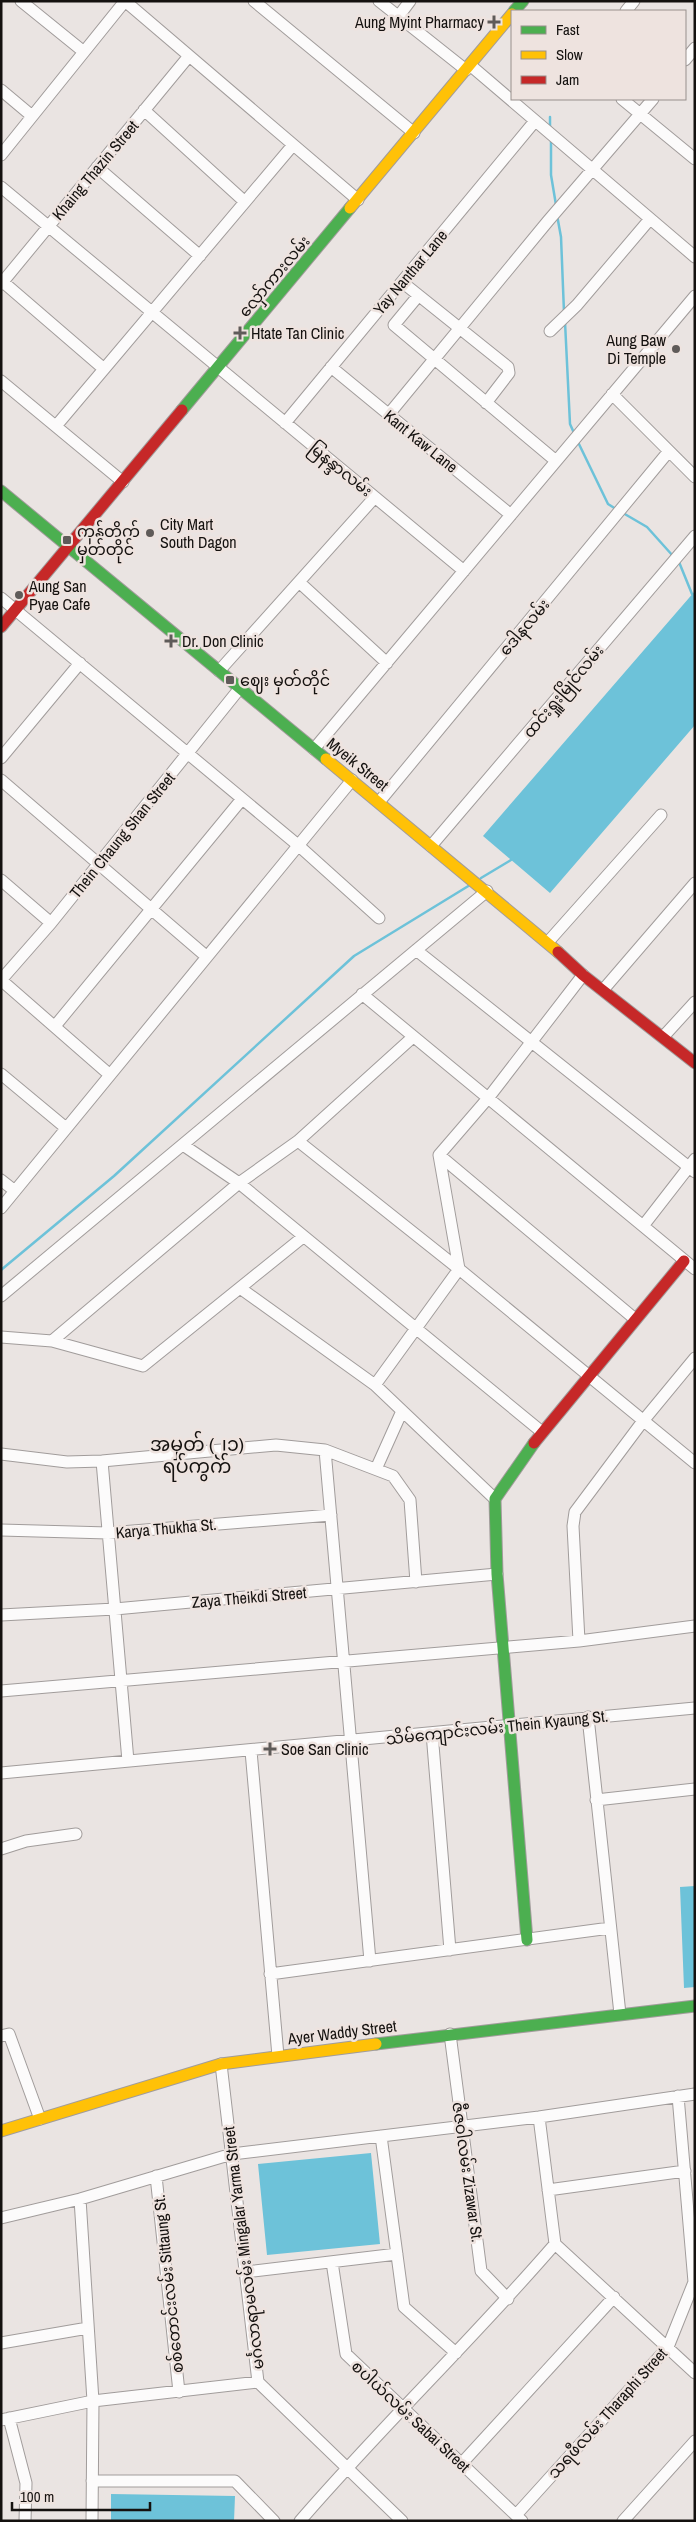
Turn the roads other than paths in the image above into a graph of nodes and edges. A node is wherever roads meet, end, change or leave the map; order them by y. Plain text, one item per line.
1 (21, 1) edge
2 (254, 1) edge
3 (379, 1) edge
4 (410, 1) edge
5 (511, 16) edge
6 (398, 17) junction
7 (695, 48) edge
8 (84, 52) junction
9 (189, 56) junction
10 (686, 59) edge
11 (468, 68) junction
12 (1, 90) edge
13 (623, 100) edge
14 (652, 100) edge
15 (144, 110) junction
16 (640, 114) junction
17 (32, 116) junction
18 (535, 121) junction
19 (414, 133) junction
20 (293, 145) junction
21 (1, 155) edge
22 (694, 157) edge
23 (97, 167) junction
24 (593, 169) junction
25 (1, 187) edge
26 (358, 200) junction
27 (245, 202) junction
28 (650, 219) junction
29 (48, 226) junction
30 (200, 256) junction
31 (695, 257) edge
32 (402, 282) junction
33 (2, 283) edge
34 (418, 296) junction
35 (695, 296) edge
36 (152, 312) junction
37 (459, 329) junction
38 (550, 332) dead end
39 (434, 359) junction
40 (331, 367) junction
41 (218, 368) junction
42 (104, 369) junction
43 (1, 381) edge
44 (612, 394) junction
45 (486, 402) junction
46 (388, 414) junction
47 (284, 423) junction
48 (56, 426) junction
49 (669, 451) junction
50 (556, 461) junction
51 (695, 477) edge
52 (122, 482) junction
53 (1, 491) edge
54 (375, 497) junction
55 (511, 515) junction
56 (695, 536) edge
57 (68, 546) junction
58 (464, 571) junction
59 (299, 582) junction
60 (1, 598) edge
61 (16, 610) junction
62 (1, 627) edge
63 (80, 663) junction
64 (387, 663) junction
65 (219, 671) junction
66 (240, 688) junction
67 (314, 749) junction
68 (188, 754) junction
69 (1, 758) edge
70 (1, 780) edge
71 (352, 780) junction
72 (242, 799) junction
73 (379, 802) junction
74 (661, 815) dead end
75 (298, 846) junction
76 (431, 846) junction
77 (99, 864) junction
78 (1, 880) edge
79 (695, 883) edge
80 (487, 891) junction
81 (152, 909) junction
82 (379, 918) dead end
83 (51, 923) junction
84 (548, 942) junction
85 (416, 950) junction
86 (208, 957) junction
87 (583, 975) junction
88 (1, 980) edge
89 (603, 990) junction
90 (362, 994) junction
91 (695, 1002) edge
92 (55, 1026) junction
93 (663, 1037) junction
94 (413, 1038) junction
95 (531, 1042) junction
96 (695, 1063) edge
97 (1, 1074) edge
98 (110, 1075) junction
99 (489, 1097) junction
100 (66, 1128) junction
101 (298, 1141) junction
102 (183, 1144) junction
103 (439, 1155) junction
104 (693, 1166) edge
105 (1, 1180) edge
106 (239, 1183) junction
107 (15, 1191) junction
108 (1, 1208) edge
109 (643, 1226) junction
110 (303, 1237) junction
111 (684, 1261) junction
112 (459, 1268) junction
113 (695, 1270) edge
114 (240, 1288) junction
115 (1, 1296) edge
116 (636, 1318) junction
117 (416, 1329) junction
118 (1, 1337) edge
119 (52, 1341) junction
120 (695, 1358) edge
121 (589, 1375) junction
122 (375, 1385) junction
123 (402, 1412) junction
124 (643, 1421) junction
125 (542, 1432) junction
126 (325, 1450) junction
127 (1, 1454) edge
128 (102, 1461) junction
129 (695, 1463) edge
130 (376, 1469) junction
131 (495, 1499) junction
132 (331, 1514) junction
133 (1, 1530) edge
134 (108, 1532) junction
135 (497, 1574) junction
136 (416, 1582) junction
137 (338, 1589) junction
138 (115, 1609) junction
139 (1, 1615) edge
140 (695, 1626) edge
141 (579, 1641) junction
142 (503, 1647) junction
143 (344, 1660) junction
144 (120, 1679) junction
145 (1, 1691) edge
146 (695, 1708) edge
147 (588, 1717) junction
148 (510, 1726) junction
149 (432, 1733) junction
150 (351, 1741) junction
151 (251, 1751) junction
152 (128, 1761) junction
153 (1, 1773) edge
154 (695, 1788) edge
155 (596, 1800) junction
156 (76, 1834) dead end
157 (1, 1849) edge
158 (610, 1928) junction
159 (527, 1940) junction
160 (450, 1950) junction
161 (370, 1960) junction
162 (270, 1974) junction
163 (695, 2006) edge
164 (620, 2014) junction
165 (450, 2034) junction
166 (1, 2036) edge
167 (278, 2056) junction
168 (221, 2064) junction
169 (695, 2094) edge
170 (678, 2096) junction
171 (539, 2117) junction
172 (40, 2119) junction
173 (462, 2126) junction
174 (1, 2131) edge
175 (382, 2136) junction
176 (232, 2154) junction
177 (684, 2172) junction
178 (156, 2176) junction
179 (548, 2190) junction
180 (80, 2199) junction
181 (1, 2218) edge
182 (555, 2244) junction
183 (397, 2254) junction
184 (332, 2262) junction
185 (246, 2272) junction
186 (614, 2297) junction
187 (508, 2299) junction
188 (88, 2328) junction
189 (1, 2343) edge
190 (668, 2347) junction
191 (456, 2353) junction
192 (695, 2373) edge
193 (258, 2382) junction
194 (179, 2392) junction
195 (94, 2402) junction
196 (403, 2408) junction
197 (5, 2419) edge
198 (694, 2443) edge
199 (462, 2463) junction
200 (346, 2467) junction
201 (92, 2481) junction
202 (519, 2518) edge
203 (25, 2521) edge
204 (92, 2521) edge
205 (274, 2521) edge
206 (300, 2521) edge
207 (402, 2521) edge
208 (623, 2521) edge

1 - 8 street
2 - 19 street
3 - 6 street
4 - 6 street
5 - 11 street, လှော်ကားလမ်း
6 - 11 street
7 - 10 street
8 - 9 street
8 - 17 street
9 - 15 street, Khaing Thazin Street
9 - 20 street
11 - 18 street
11 - 19 street, လှော်ကားလမ်း
12 - 17 street
13 - 16 street
14 - 16 street
15 - 23 street, Khaing Thazin Street
15 - 27 street
16 - 22 street
16 - 24 street
17 - 21 street
18 - 24 street
18 - 32 street, Yay Nanthar Lane
19 - 26 street, လှော်ကားလမ်း
20 - 26 street
20 - 27 street
23 - 29 street, Khaing Thazin Street
23 - 30 street
24 - 28 street
24 - 37 street
25 - 29 street, မြနန္ဒာလမ်း
26 - 41 street, လှော်ကားလမ်း
27 - 30 street
28 - 31 street
28 - 38 street
29 - 33 street, Khaing Thazin Street
29 - 36 street, မြနန္ဒာလမ်း
30 - 36 street
32 - 34 street
32 - 40 street, Yay Nanthar Lane
33 - 42 street
34 - 37 street
34 - 39 street
35 - 44 street
36 - 41 street, မြနန္ဒာလမ်း
36 - 42 street
37 - 39 street
37 - 45 street
39 - 45 street
39 - 46 street
40 - 46 street, Kant Kaw Lane
40 - 47 street, Yay Nanthar Lane
41 - 47 street, မြနန္ဒာလမ်း
41 - 52 street, လှော်ကားလမ်း
42 - 48 street
43 - 48 street
44 - 49 street
44 - 50 street
45 - 50 street
46 - 55 street, Kant Kaw Lane
47 - 54 street, မြနန္ဒာလမ်း
48 - 52 street
49 - 51 street
49 - 73 street, ဒေါနလမ်း
50 - 55 street
52 - 57 street, လှော်ကားလမ်း
53 - 57 street, Myeik Street
54 - 58 street, မြနန္ဒာလမ်း
54 - 59 street
55 - 58 street
56 - 76 street, ထင်းရှူးမြိုင်လမ်း
57 - 61 street, လှော်ကားလမ်း
57 - 65 street, Myeik Street
58 - 64 street
59 - 64 street
59 - 65 street
60 - 61 street
61 - 62 street, လှော်ကားလမ်း
61 - 63 street
63 - 68 street
63 - 69 street
64 - 67 street
65 - 66 street, Myeik Street
66 - 67 street, Myeik Street
66 - 68 street, Thein Chaung Shan Street
67 - 71 street, Myeik Street
68 - 72 street
68 - 77 street, Thein Chaung Shan Street
70 - 77 street
71 - 73 street, Myeik Street
71 - 75 street
72 - 75 street
72 - 81 street
73 - 76 street, Myeik Street
74 - 84 street
75 - 82 street
75 - 86 street
76 - 80 street, Myeik Street
77 - 81 street
77 - 83 street, Thein Chaung Shan Street
78 - 83 street
79 - 89 street
80 - 84 street, Myeik Street
80 - 85 street
81 - 86 street
81 - 92 street
83 - 88 street, Thein Chaung Shan Street
84 - 87 street, Myeik Street
85 - 90 street
85 - 95 street
86 - 98 street
87 - 89 street, Myeik Street
87 - 95 street
88 - 92 street
89 - 93 street, Myeik Street
90 - 94 street
90 - 102 street
91 - 93 street
92 - 98 street
93 - 96 street, Myeik Street
94 - 99 street
94 - 101 street
95 - 99 street
95 - 104 street
97 - 100 street
98 - 100 street
99 - 103 street
99 - 109 street
100 - 107 street
101 - 106 street
101 - 112 street
102 - 106 street
102 - 115 street
103 - 112 street
103 - 116 street
104 - 109 street
105 - 107 street
106 - 110 street
106 - 119 street
107 - 108 street
109 - 111 street
110 - 114 street
110 - 117 street
111 - 113 street
111 - 116 street
112 - 117 street
112 - 121 street
114 - 119 street
114 - 122 street
116 - 121 street
117 - 122 street
117 - 125 street
118 - 119 street
120 - 124 street
121 - 124 street
121 - 125 street
122 - 123 street
123 - 130 street
123 - 131 street
124 - 129 street
124 - 141 street
125 - 131 street
126 - 128 street
126 - 130 street
126 - 132 street
127 - 128 street
128 - 134 street
130 - 136 street
131 - 135 street
132 - 134 street, Karya Thukha St.
132 - 137 street
133 - 134 street, Karya Thukha St.
134 - 138 street
135 - 136 street, Zaya Theikdi Street
135 - 142 street
136 - 137 street, Zaya Theikdi Street
137 - 138 street, Zaya Theikdi Street
137 - 143 street
138 - 139 street, Zaya Theikdi Street
138 - 144 street
140 - 141 street
141 - 142 street
142 - 143 street
142 - 148 street
143 - 144 street
143 - 150 street
144 - 145 street
144 - 152 street
146 - 147 street, သိမ်ကျောင်းလမ်း Thein Kyaung St.
147 - 148 street, သိမ်ကျောင်းလမ်း Thein Kyaung St.
147 - 155 street
148 - 149 street, သိမ်ကျောင်းလမ်း Thein Kyaung St.
148 - 159 street
149 - 150 street, သိမ်ကျောင်းလမ်း Thein Kyaung St.
149 - 160 street
150 - 151 street, သိမ်ကျောင်းလမ်း Thein Kyaung St.
150 - 161 street
151 - 152 street, သိမ်ကျောင်းလမ်း Thein Kyaung St.
151 - 162 street
152 - 153 street, သိမ်ကျောင်းလမ်း Thein Kyaung St.
154 - 155 street
155 - 158 street
156 - 157 street
158 - 159 street
158 - 164 street
159 - 160 street
160 - 161 street
161 - 162 street
162 - 167 street
163 - 164 street, Ayer Waddy Street
164 - 165 street, Ayer Waddy Street
165 - 167 street, Ayer Waddy Street
165 - 173 street, ဇီဇဝါလမ်း Zizawar St.
166 - 172 street
167 - 168 street, Ayer Waddy Street
168 - 172 street, Ayer Waddy Street
168 - 176 street, မင်္ဂလာရာမလမ်း Mingalar Yarma Street
169 - 170 street
170 - 171 street
170 - 177 street, သရဖီလမ်း Tharaphi Street
171 - 173 street
171 - 179 street
172 - 174 street, Ayer Waddy Street
173 - 175 street
173 - 187 street, ဇီဇဝါလမ်း Zizawar St.
175 - 176 street
175 - 183 street
176 - 178 street
176 - 185 street, မင်္ဂလာရာမလမ်း Mingalar Yarma Street
177 - 179 street
177 - 190 street, သရဖီလမ်း Tharaphi Street
178 - 180 street
178 - 194 street, စစ်တောင်းလမ်း Sittaung St.
179 - 182 street
180 - 181 street
180 - 188 street
182 - 186 street
182 - 187 street
183 - 184 street
183 - 191 street
184 - 185 street
184 - 196 street, စပါယ်လမ်း Sabai Street
185 - 193 street, မင်္ဂလာရာမလမ်း Mingalar Yarma Street
186 - 190 street
186 - 199 street
187 - 191 street
188 - 189 street
188 - 195 street
190 - 192 street
190 - 202 street, သရဖီလမ်း Tharaphi Street
191 - 196 street
193 - 194 street
193 - 200 street, မင်္ဂလာရာမလမ်း Mingalar Yarma Street
194 - 195 street
195 - 197 street
195 - 201 street
196 - 199 street, စပါယ်လမ်း Sabai Street
196 - 200 street
197 - 203 street
198 - 208 street
199 - 202 street, စပါယ်လမ်း Sabai Street
200 - 206 street
200 - 207 street, မင်္ဂလာရာမလမ်း Mingalar Yarma Street
201 - 204 street
201 - 205 street

